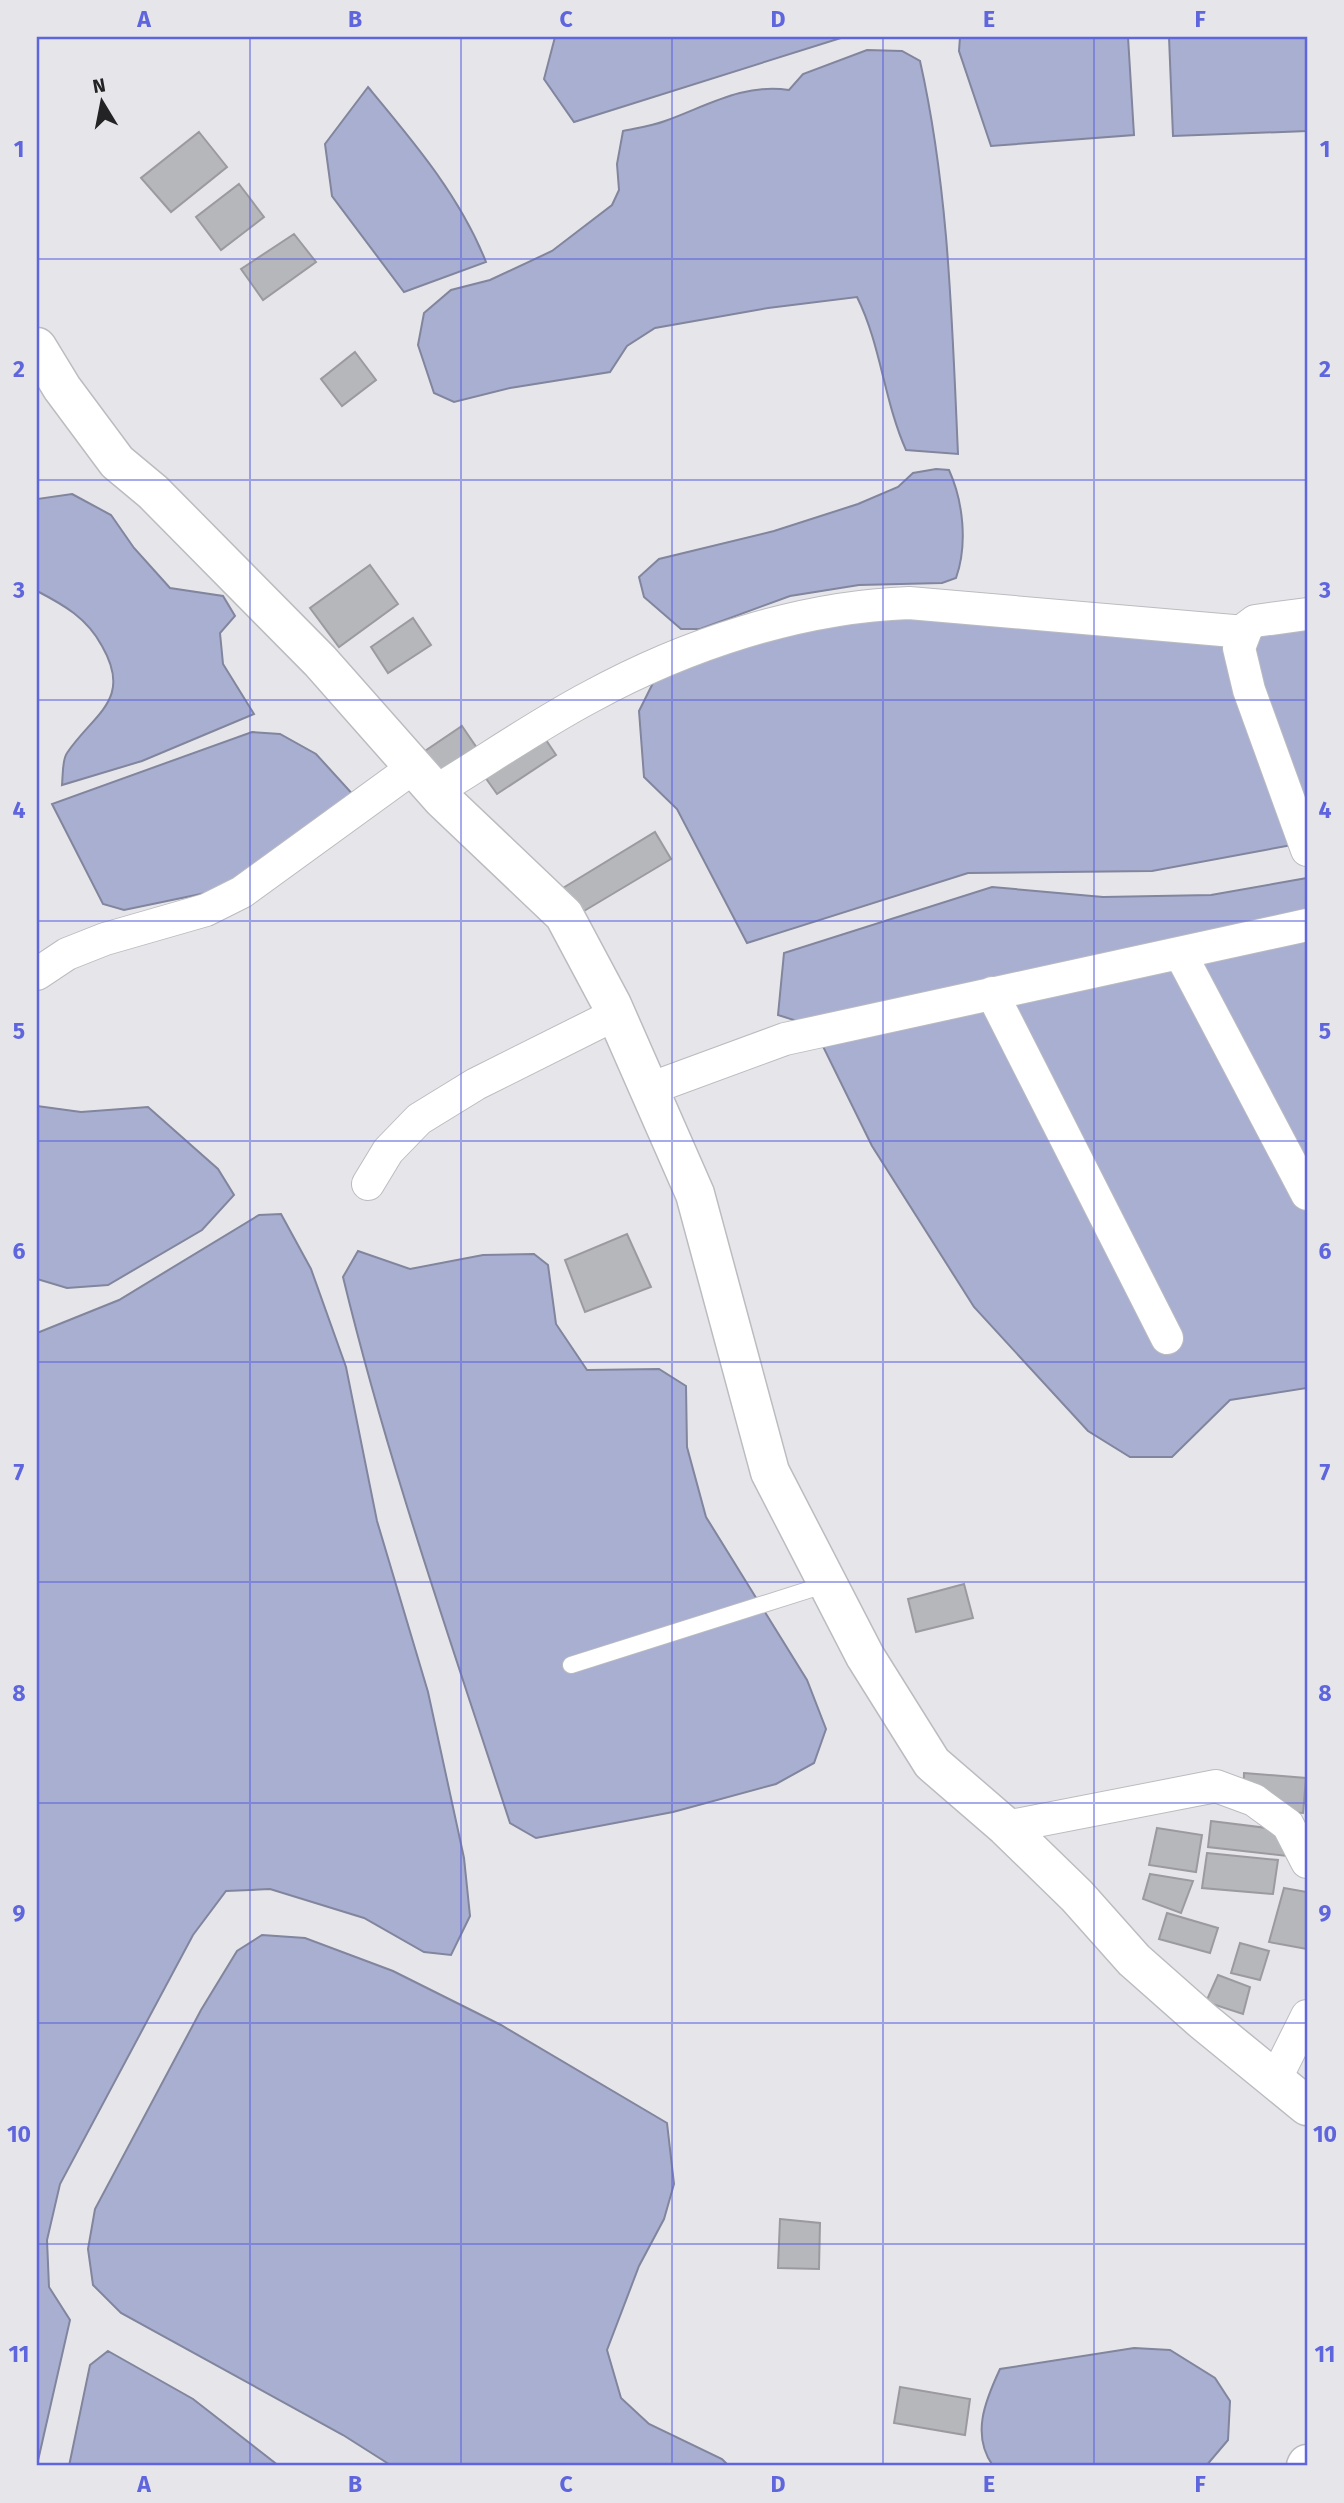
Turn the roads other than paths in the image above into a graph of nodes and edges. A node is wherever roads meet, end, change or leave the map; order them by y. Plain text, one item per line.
1 (37, 347) edge
2 (1307, 614) edge
3 (1245, 632) junction
4 (425, 779) junction
5 (1307, 850) edge
6 (1307, 925) edge
7 (1180, 953) junction
8 (37, 974) edge
9 (992, 993) junction
10 (616, 1014) junction
11 (649, 1090) junction
12 (368, 1184) dead end
13 (1307, 1194) edge
14 (1167, 1338) dead end
15 (827, 1584) junction
16 (571, 1665) dead end
17 (1006, 1827) junction
18 (1307, 1862) edge
19 (1307, 2016) edge
20 (1275, 2080) junction
21 (1307, 2106) edge

1 - 4 main road
2 - 3 street
3 - 4 street
3 - 5 street
4 - 8 street
4 - 10 main road
6 - 7 street
7 - 9 street
7 - 13 street
9 - 11 street
9 - 14 street
10 - 11 main road
10 - 12 street
11 - 15 main road
15 - 16 lane
15 - 17 main road
17 - 18 street
17 - 20 main road
19 - 20 street
20 - 21 main road

